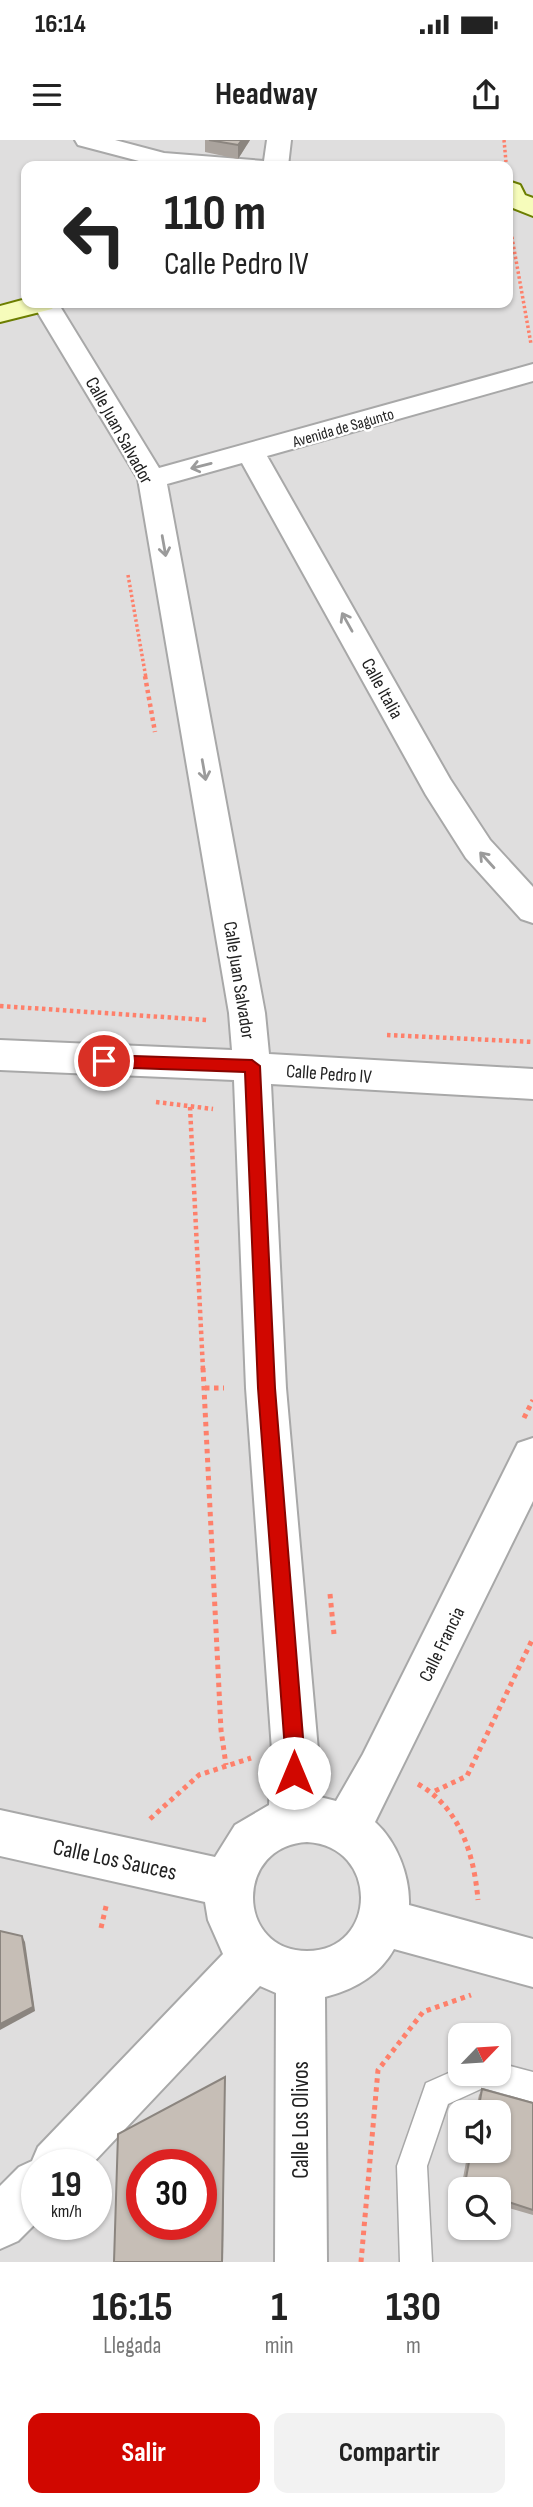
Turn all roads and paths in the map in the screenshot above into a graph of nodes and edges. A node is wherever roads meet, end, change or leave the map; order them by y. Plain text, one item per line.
1 (87, 140) edge
2 (279, 140) edge
3 (504, 140) edge
4 (170, 150) edge
5 (229, 161) edge
6 (277, 161) edge
7 (509, 161) edge
8 (514, 181) edge
9 (533, 208) edge
10 (513, 241) edge
11 (22, 308) edge
12 (47, 308) edge
13 (0, 313) edge
14 (527, 374) edge
15 (251, 453) junction
16 (152, 479) junction
17 (127, 564) dead end
18 (157, 745) dead end
19 (533, 910) edge
20 (0, 1006) edge
21 (208, 1010) dead end
22 (385, 1035) dead end
23 (533, 1042) edge
24 (0, 1055) edge
25 (252, 1066) junction
26 (533, 1084) edge
27 (190, 1107) dead end
28 (533, 1457) edge
29 (329, 1585) dead end
30 (334, 1637) dead end
31 (533, 1638) edge
32 (295, 1750) junction
33 (226, 1765) junction
34 (379, 1770) junction
35 (435, 1791) junction
36 (292, 1818) junction
37 (346, 1828) junction
38 (0, 1833) edge
39 (117, 1861) junction
40 (231, 1884) junction
41 (381, 1922) junction
42 (101, 1928) dead end
43 (474, 1947) junction
44 (255, 1956) junction
45 (533, 1963) edge
46 (300, 1977) junction
47 (472, 1995) junction
48 (484, 1998) dead end
49 (511, 2081) edge
50 (456, 2086) edge
51 (533, 2087) edge
52 (71, 2149) edge
53 (21, 2201) edge
54 (0, 2223) edge
55 (301, 2262) edge
56 (361, 2262) edge
57 (416, 2262) edge

1 - 4 street
2 - 6 street
3 - 7 path
4 - 5 street
8 - 9 main road
10 - 14 path
11 - 13 main road
12 - 16 street, Calle Juan Salvador
14 - 15 street, Avenida de Sagunto
15 -> 16 street, Avenida de Sagunto
19 -> 15 street, Calle Italia
16 -> 25 street, Calle Juan Salvador
17 - 18 path
20 - 21 path
22 - 23 path
24 - 25 street, Calle Pedro IV
25 - 26 street, Calle Pedro IV
25 - 32 street, Calle Juan Salvador
27 - 33 path
28 - 34 street, Calle Francia
29 - 30 path
31 - 35 path
32 - 33 path
32 - 36 street, Calle Juan Salvador
33 - 39 path
34 - 35 path
34 - 37 street, Calle Francia
35 - 43 path
36 - 37 street
36 - 40 street
37 - 41 street
38 - 39 street, Calle Los Sauces
39 - 40 street, Calle Los Sauces
39 - 42 path
40 - 44 street
41 - 43 street
41 - 46 street
43 - 45 street
43 - 47 path
44 - 46 street
44 - 52 street
46 - 55 street, Calle Los Olivos
47 - 48 path
47 - 56 path
49 - 51 lane
50 - 57 lane
53 - 54 street

